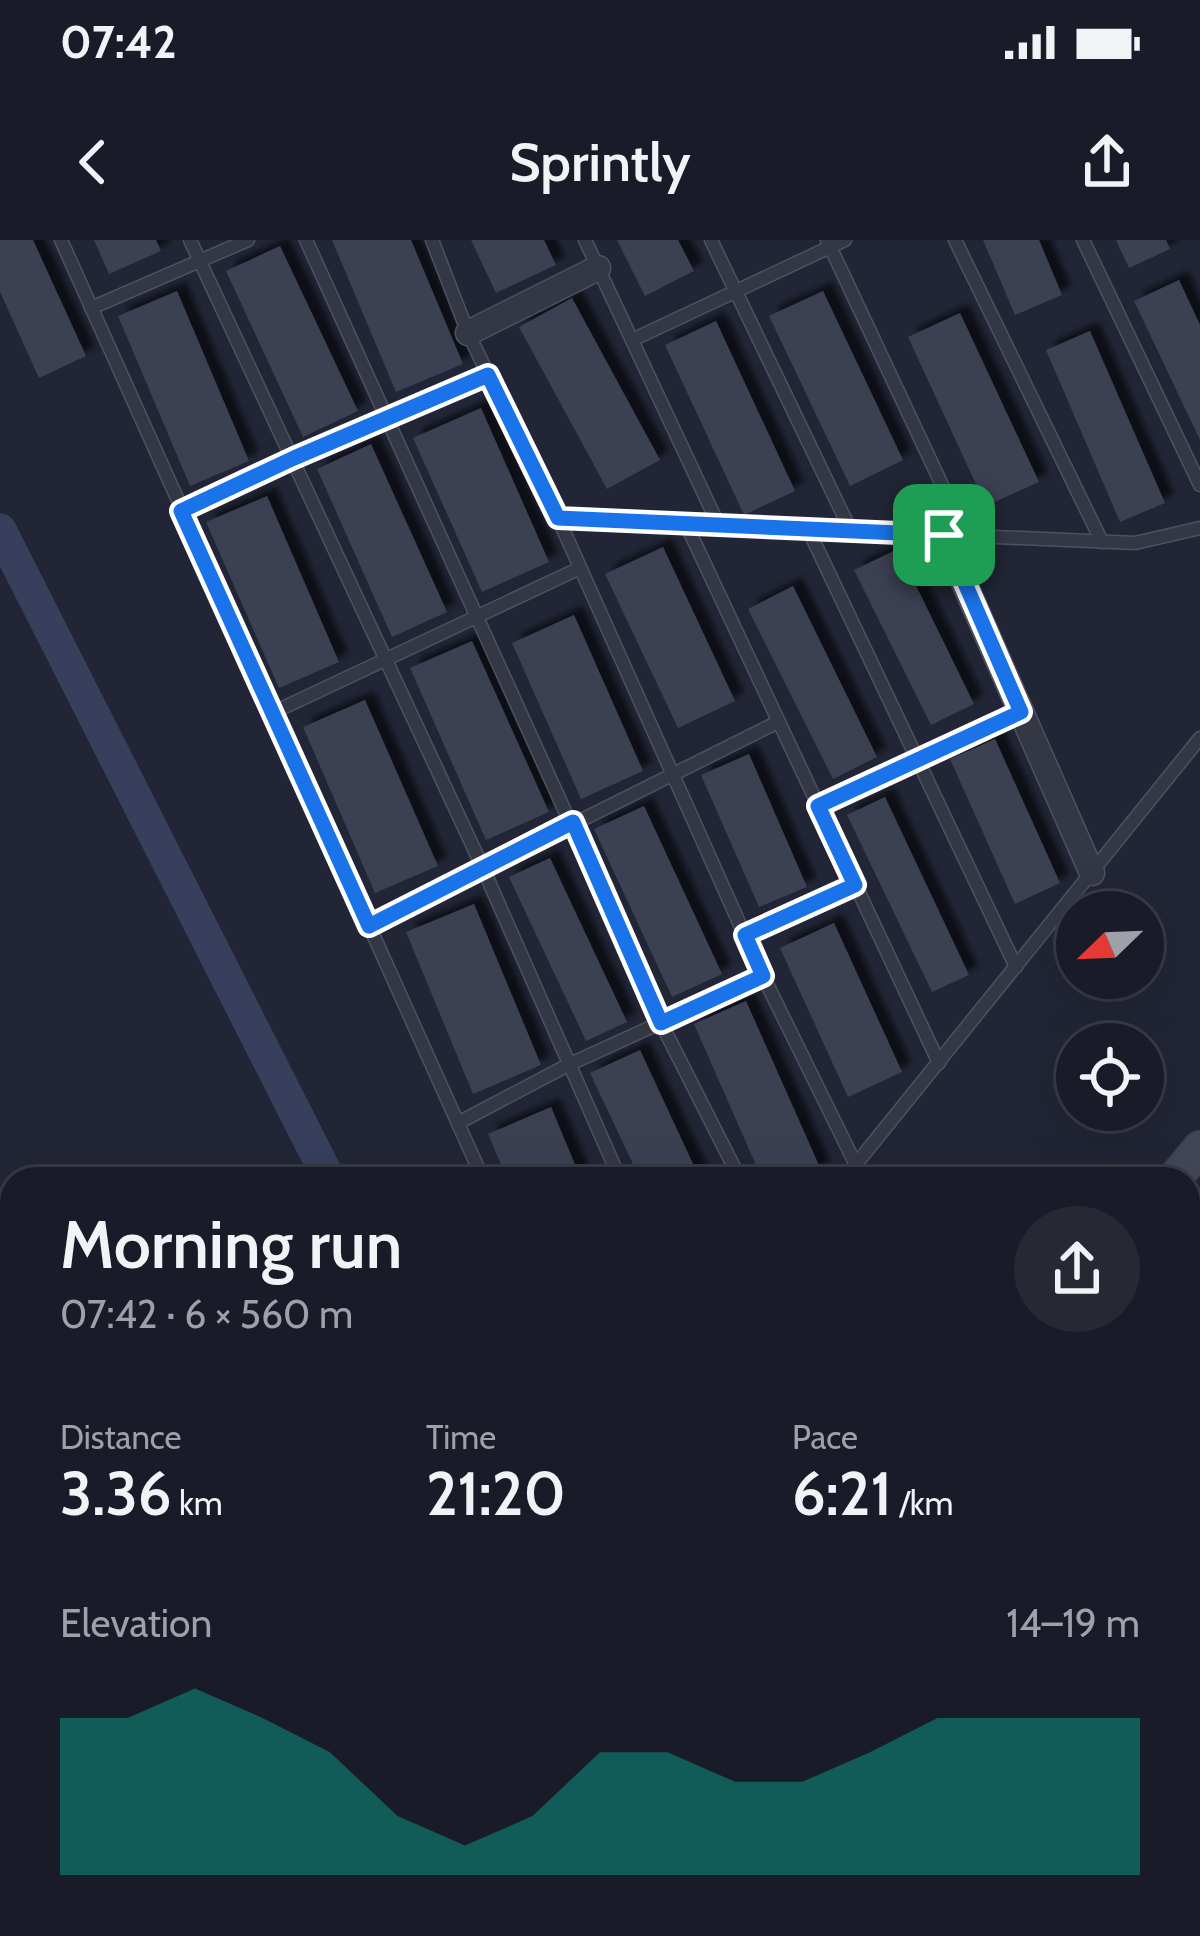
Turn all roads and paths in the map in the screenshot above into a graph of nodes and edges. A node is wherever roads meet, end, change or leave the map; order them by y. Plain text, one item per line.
1 (61, 240) edge
2 (190, 240) edge
3 (248, 240) edge
4 (306, 240) edge
5 (432, 240) edge
6 (585, 240) edge
7 (712, 240) edge
8 (845, 240) edge
9 (955, 240) edge
10 (1084, 240) edge
11 (829, 243) edge
12 (201, 262) junction
13 (598, 268) junction
14 (737, 294) junction
15 (91, 308) junction
16 (468, 334) junction
17 (632, 340) junction
18 (488, 375) junction
19 (385, 419) junction
20 (294, 458) junction
21 (1200, 484) edge
22 (181, 511) junction
23 (558, 518) junction
24 (686, 524) junction
25 (718, 526) junction
26 (1200, 528) edge
27 (808, 529) junction
28 (851, 531) junction
29 (955, 536) junction
30 (1102, 542) junction
31 (580, 568) junction
32 (479, 615) junction
33 (387, 660) junction
34 (1021, 712) junction
35 (272, 713) junction
36 (778, 722) junction
37 (1200, 738) edge
38 (917, 759) junction
39 (675, 776) junction
40 (818, 806) junction
41 (573, 822) junction
42 (482, 866) junction
43 (1092, 873) junction
44 (855, 885) junction
45 (369, 926) junction
46 (745, 935) junction
47 (1016, 967) junction
48 (763, 976) junction
49 (661, 1023) junction
50 (939, 1063) junction
51 (568, 1065) junction
52 (458, 1123) junction
53 (856, 1165) joint
54 (478, 1167) edge
55 (615, 1167) edge
56 (734, 1167) edge

1 - 15 lane
2 - 12 lane
3 - 12 lane
4 - 19 lane
5 - 16 lane
6 - 13 lane
7 - 14 lane
8 - 11 lane
9 - 30 lane
10 - 21 lane
11 - 14 lane
11 - 29 lane
12 - 15 lane
12 - 20 lane
13 - 16 street
13 - 17 lane
14 - 17 lane
14 - 28 lane
15 - 22 lane
16 - 18 lane
17 - 25 lane
18 - 19 lane
18 - 23 lane
19 - 20 lane
19 - 32 lane
20 - 22 lane
20 - 33 lane
22 - 35 lane
23 - 24 lane
23 - 31 lane
24 - 25 lane
24 - 36 lane
25 - 27 lane
26 - 30 lane
27 - 28 lane
27 - 38 lane
28 - 29 lane
29 - 30 lane
29 - 34 street
31 - 32 lane
31 - 39 lane
32 - 33 lane
32 - 41 lane
33 - 35 lane
33 - 42 lane
34 - 38 lane
34 - 43 street
35 - 45 lane
36 - 39 lane
36 - 40 lane
37 - 43 lane
38 - 40 lane
38 - 47 lane
39 - 41 lane
39 - 46 lane
40 - 44 lane
41 - 42 lane
41 - 49 lane
42 - 45 lane
42 - 51 lane
43 - 47 lane
44 - 46 lane
44 - 50 lane
45 - 52 lane
46 - 48 lane
47 - 50 lane
48 - 49 lane
48 - 53 lane
49 - 51 lane
49 - 56 lane
50 - 53 lane
51 - 52 lane
51 - 55 lane
52 - 54 lane

